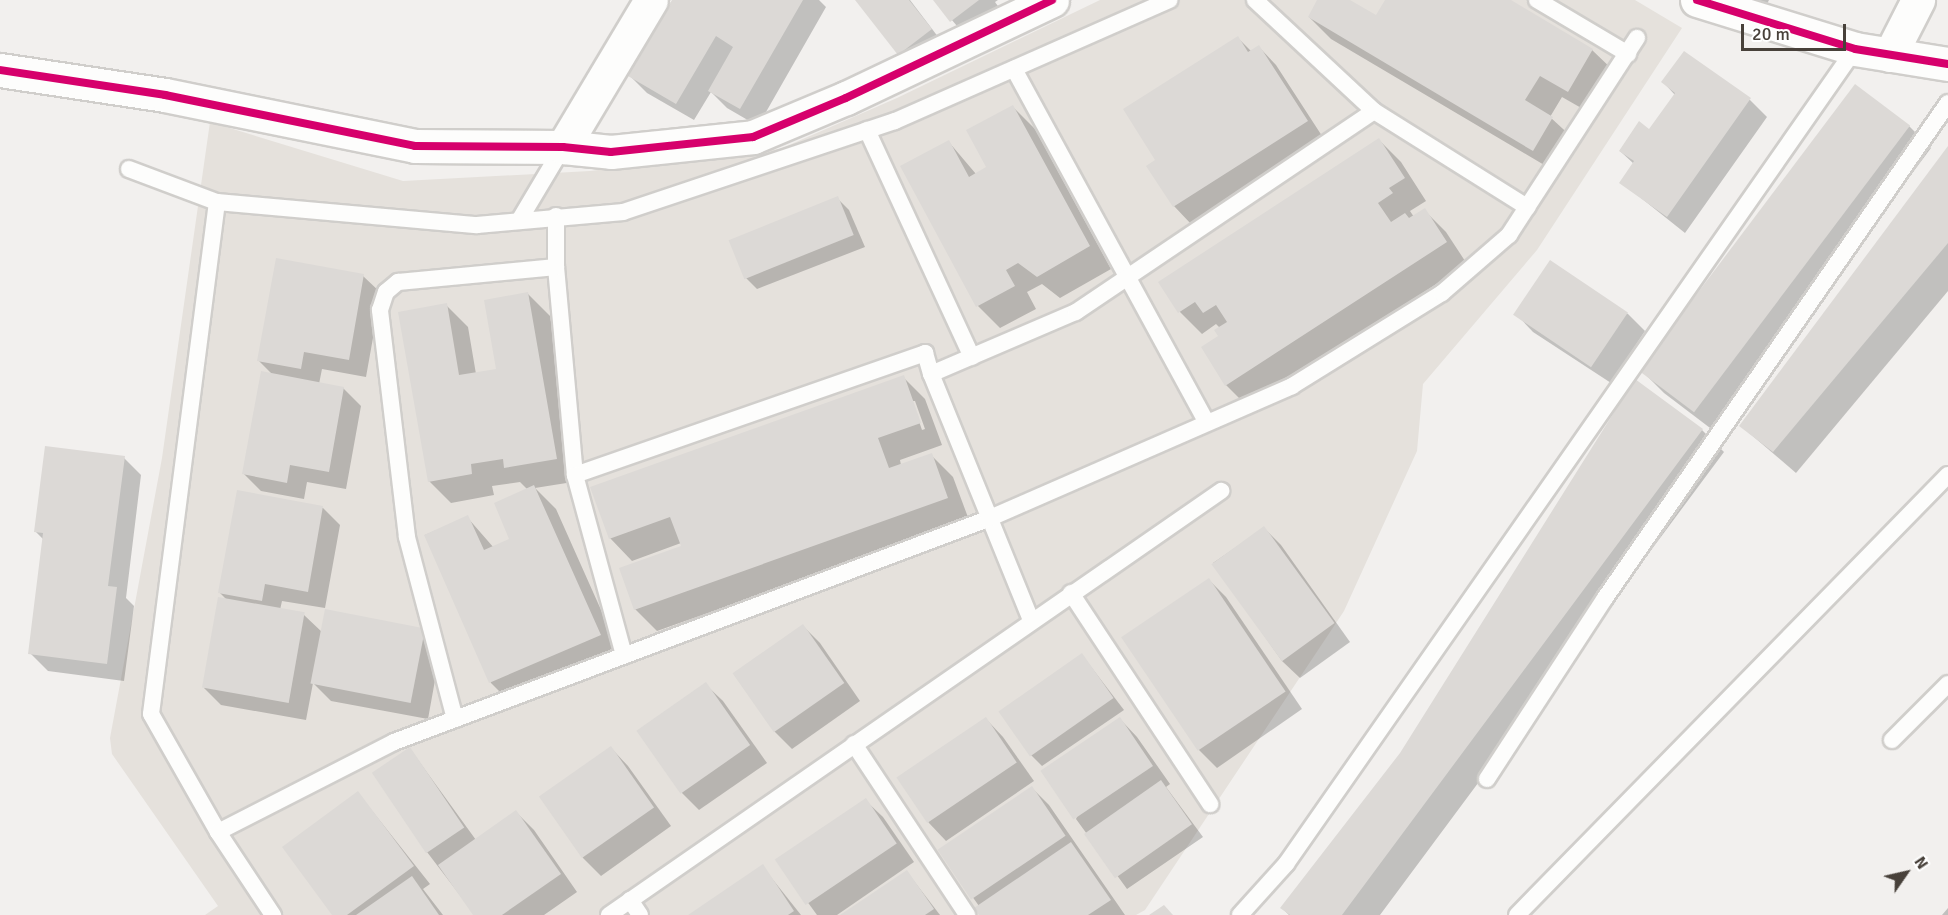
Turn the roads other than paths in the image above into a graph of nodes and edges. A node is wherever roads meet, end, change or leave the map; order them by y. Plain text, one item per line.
1 (651, 0) edge
2 (1169, 0) edge
3 (1255, 0) edge
4 (1537, 0) edge
5 (1697, 0) edge
6 (1918, 0) edge
7 (1044, 2) edge
8 (1637, 38) dead end
9 (1854, 49) junction
10 (1628, 54) junction
11 (1890, 55) junction
12 (1948, 64) edge
13 (1014, 69) junction
14 (0, 70) edge
15 (1948, 103) edge
16 (1374, 111) junction
17 (867, 130) junction
18 (563, 147) junction
19 (129, 169) dead end
20 (217, 202) junction
21 (1527, 207) junction
22 (556, 216) junction
23 (520, 219) junction
24 (556, 267) junction
25 (1126, 279) junction
26 (972, 357) junction
27 (931, 374) junction
28 (1206, 421) junction
29 (574, 475) junction
30 (1948, 475) edge
31 (1221, 491) dead end
32 (988, 519) junction
33 (1071, 593) junction
34 (1031, 620) junction
35 (624, 655) junction
36 (1948, 684) edge
37 (455, 718) junction
38 (1892, 740) dead end
39 (854, 744) junction
40 (1487, 779) dead end
41 (1210, 804) dead end
42 (218, 832) junction
43 (630, 900) junction
44 (273, 915) edge
45 (609, 915) edge
46 (640, 915) edge
47 (967, 915) edge
48 (1240, 915) edge
49 (1517, 915) edge

1 - 18 street
2 - 13 lane
3 - 16 lane
4 - 10 lane
5 - 9 street
6 - 11 street
7 - 18 street
8 - 10 lane
9 - 11 street
9 - 48 lane
10 - 21 lane
11 - 12 street
13 - 17 lane
13 - 25 lane
14 - 18 street
15 - 40 lane
16 - 21 lane
16 - 25 lane
17 - 22 lane
17 - 26 lane
18 - 23 lane
19 - 20 lane
20 - 23 lane
20 - 42 lane
21 - 28 lane
22 - 23 lane
22 - 24 lane
24 - 29 lane
24 - 37 lane
25 - 26 lane
25 - 28 lane
26 - 27 lane
27 - 29 lane
27 - 32 lane
28 - 32 lane
29 - 35 lane
30 - 49 lane
31 - 33 lane
32 - 34 lane
32 - 35 lane
33 - 34 lane
33 - 41 lane
34 - 39 lane
35 - 37 lane
36 - 38 lane
37 - 42 lane
39 - 43 lane
39 - 47 lane
42 - 44 lane
43 - 45 lane
43 - 46 lane

